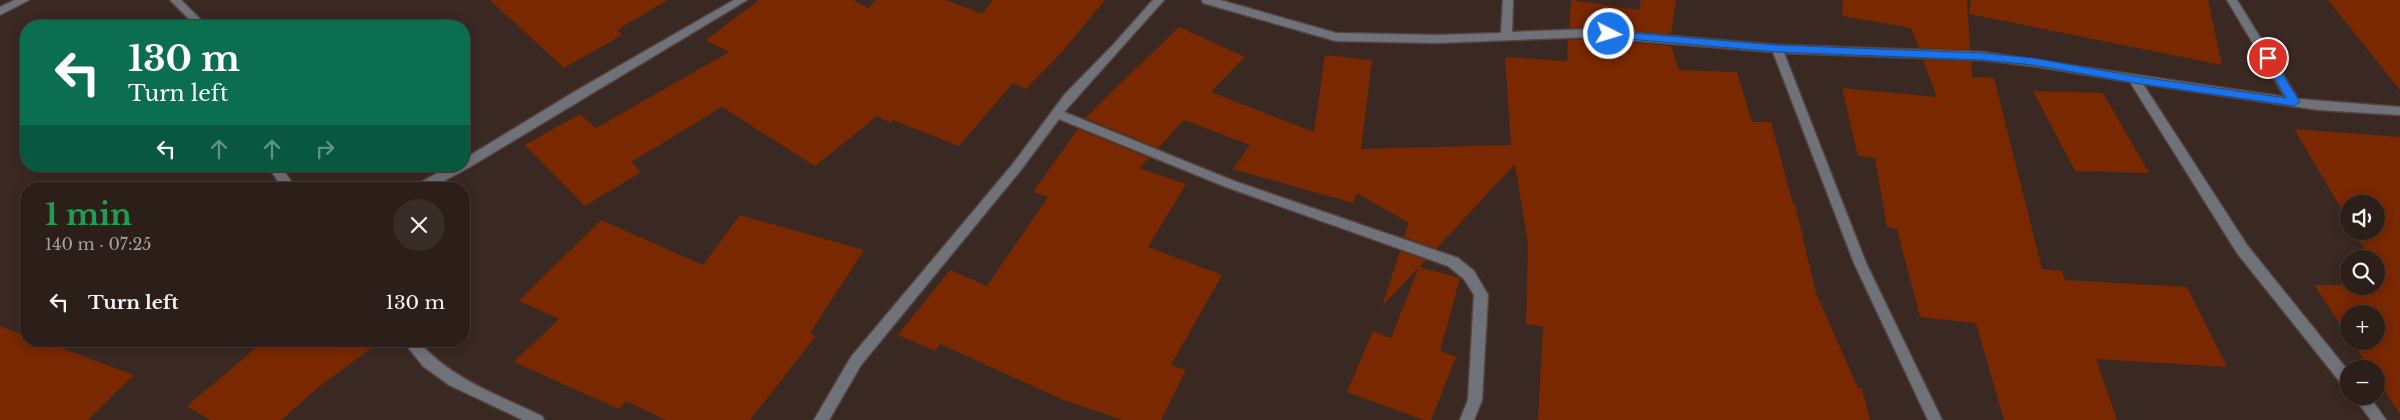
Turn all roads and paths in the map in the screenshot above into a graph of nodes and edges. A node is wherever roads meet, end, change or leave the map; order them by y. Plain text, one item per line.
1 (24, 0) edge
2 (175, 0) edge
3 (742, 0) edge
4 (1158, 0) edge
5 (1207, 0) edge
6 (1508, 0) edge
7 (2232, 0) edge
8 (0, 11) edge
9 (196, 20) edge
10 (1506, 37) junction
11 (1777, 48) junction
12 (2134, 79) junction
13 (2294, 102) junction
14 (2400, 111) edge
15 (1057, 114) junction
16 (470, 160) edge
17 (449, 172) edge
18 (431, 182) edge
19 (415, 347) edge
20 (2340, 371) edge
21 (2367, 405) edge
22 (538, 420) edge
23 (821, 420) edge
24 (1467, 420) edge
25 (1934, 420) edge
26 (2379, 420) edge

1 - 8 street
2 - 9 street
3 - 16 street
4 - 15 street
5 - 10 street
6 - 10 street
7 - 13 street
10 - 11 street
11 - 12 street
11 - 25 street
12 - 13 street
12 - 20 street
13 - 14 street
15 - 23 street
15 - 24 street
17 - 18 street
19 - 22 street
21 - 26 street

